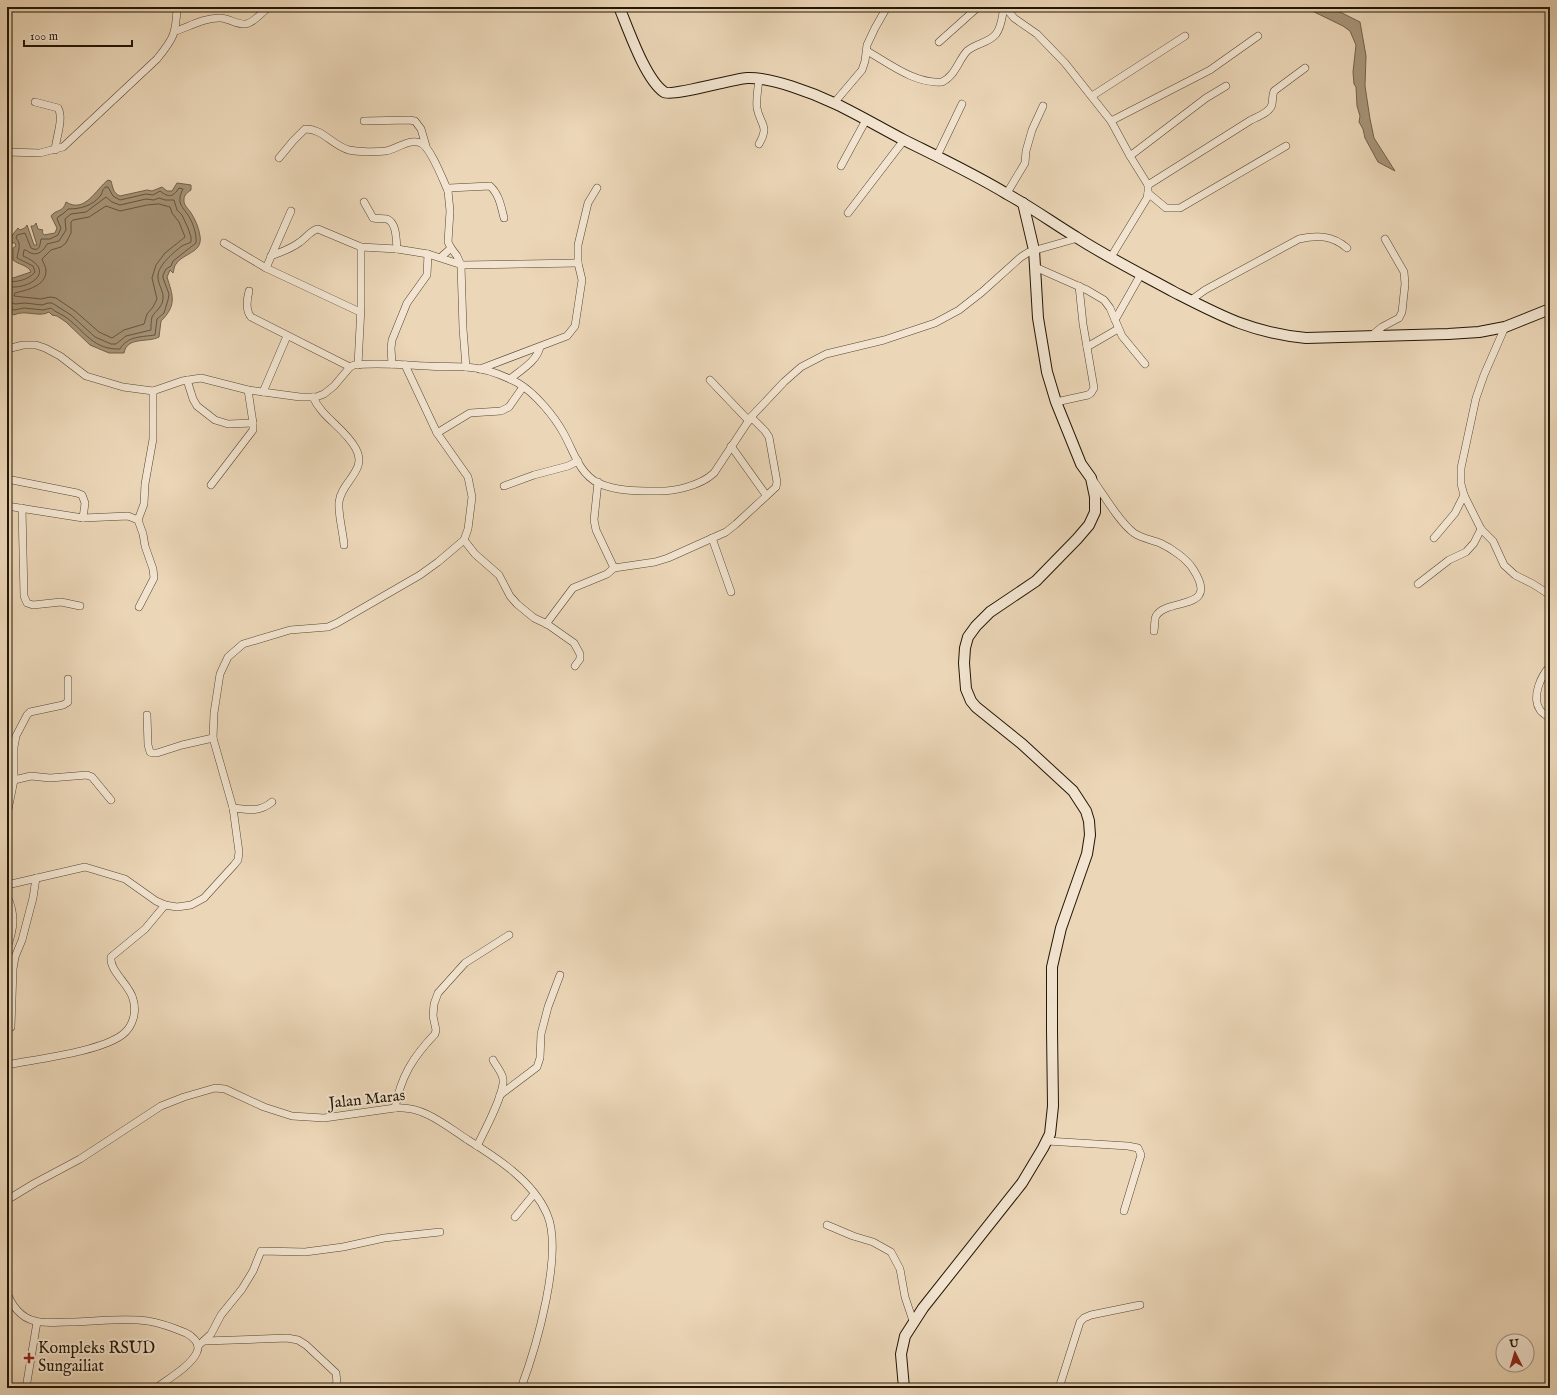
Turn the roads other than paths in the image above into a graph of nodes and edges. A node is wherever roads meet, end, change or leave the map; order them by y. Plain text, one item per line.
1 (177, 7) edge
2 (269, 7) edge
3 (619, 7) edge
4 (887, 7) edge
5 (985, 7) edge
6 (1005, 7) edge
7 (975, 8) edge
8 (176, 31) junction
9 (1185, 36) dead end
10 (1258, 36) dead end
11 (939, 42) dead end
12 (867, 51) junction
13 (1305, 68) dead end
14 (759, 79) junction
15 (1226, 86) dead end
16 (1092, 96) junction
17 (35, 102) dead end
18 (834, 103) junction
19 (962, 104) dead end
20 (1043, 106) dead end
21 (866, 120) junction
22 (364, 121) dead end
23 (1111, 121) junction
24 (904, 140) junction
25 (759, 144) dead end
26 (426, 146) junction
27 (1286, 146) dead end
28 (55, 150) junction
29 (7, 152) edge
30 (937, 156) junction
31 (1130, 156) junction
32 (279, 158) dead end
33 (841, 166) dead end
34 (1148, 186) junction
35 (597, 188) dead end
36 (448, 191) junction
37 (1007, 193) junction
38 (1148, 193) junction
39 (364, 202) dead end
40 (1023, 203) junction
41 (291, 210) dead end
42 (848, 213) dead end
43 (504, 218) dead end
44 (1078, 238) junction
45 (1385, 239) dead end
46 (224, 243) dead end
47 (361, 247) junction
48 (451, 248) junction
49 (1346, 248) dead end
50 (397, 249) junction
51 (1034, 250) junction
52 (428, 254) junction
53 (271, 256) junction
54 (441, 257) junction
55 (1111, 257) junction
56 (578, 263) junction
57 (461, 265) junction
58 (1035, 267) junction
59 (266, 268) junction
60 (1141, 274) junction
61 (1079, 286) junction
62 (249, 291) dead end
63 (1191, 300) junction
64 (1550, 309) edge
65 (360, 312) junction
66 (1115, 320) junction
67 (1505, 328) junction
68 (1118, 329) junction
69 (287, 336) junction
70 (1371, 336) junction
71 (540, 347) junction
72 (1087, 347) junction
73 (7, 349) edge
74 (392, 364) junction
75 (1145, 364) dead end
76 (405, 365) junction
77 (354, 366) junction
78 (466, 367) junction
79 (480, 369) junction
80 (510, 379) junction
81 (187, 380) junction
82 (710, 380) dead end
83 (524, 387) junction
84 (248, 390) junction
85 (153, 391) junction
86 (263, 392) junction
87 (313, 397) junction
88 (1056, 402) junction
89 (750, 419) junction
90 (254, 423) junction
91 (437, 433) junction
92 (731, 446) junction
93 (578, 462) junction
94 (1091, 478) junction
95 (7, 479) edge
96 (598, 482) junction
97 (211, 485) dead end
98 (504, 486) dead end
99 (766, 495) junction
100 (1464, 495) junction
101 (7, 506) edge
102 (22, 508) junction
103 (83, 518) junction
104 (138, 520) junction
105 (1481, 529) junction
106 (712, 538) junction
107 (1434, 538) dead end
108 (464, 540) junction
109 (344, 545) dead end
110 (614, 568) junction
111 (1418, 584) dead end
112 (731, 592) dead end
113 (1550, 596) edge
114 (80, 606) dead end
115 (139, 607) dead end
116 (546, 624) junction
117 (1154, 631) dead end
118 (575, 666) dead end
119 (1550, 666) edge
120 (68, 679) dead end
121 (147, 715) dead end
122 (1550, 718) edge
123 (213, 738) junction
124 (14, 780) junction
125 (112, 800) dead end
126 (272, 802) dead end
127 (233, 808) junction
128 (7, 815) edge
129 (36, 878) junction
130 (7, 885) edge
131 (7, 896) edge
132 (165, 905) junction
133 (509, 935) dead end
134 (7, 948) edge
135 (560, 975) dead end
136 (11, 1027) dead end
137 (492, 1060) dead end
138 (7, 1064) edge
139 (500, 1095) junction
140 (395, 1108) junction
141 (1047, 1141) junction
142 (477, 1146) junction
143 (534, 1194) junction
144 (7, 1200) edge
145 (1124, 1211) dead end
146 (515, 1217) dead end
147 (828, 1225) dead end
148 (440, 1232) dead end
149 (7, 1292) edge
150 (1140, 1305) dead end
151 (913, 1321) junction
152 (37, 1322) junction
153 (205, 1341) junction
154 (198, 1346) junction
155 (26, 1388) edge
156 (156, 1388) edge
157 (332, 1388) edge
158 (521, 1388) edge
159 (904, 1388) edge
160 (1059, 1388) edge

1 - 8 street
2 - 8 street
3 - 14 street
4 - 12 street
5 - 7 street
6 - 12 street
6 - 16 street
7 - 11 street
8 - 28 street
9 - 16 street
10 - 23 street
12 - 18 street
13 - 34 street
14 - 18 street
14 - 25 street
15 - 31 street
16 - 23 street
17 - 28 street
18 - 21 street
19 - 30 street
20 - 37 street
21 - 24 street
21 - 33 street
22 - 26 street
23 - 31 street
24 - 30 street
24 - 42 street
26 - 32 street
26 - 36 street
27 - 38 street
28 - 29 street
30 - 37 street
31 - 34 street
34 - 38 street
35 - 56 street
36 - 43 street
36 - 48 street
37 - 40 street
38 - 55 street
39 - 50 street
40 - 44 street
40 - 51 street
41 - 53 street
44 - 51 street
44 - 55 street
45 - 70 street
46 - 59 street
47 - 50 street
47 - 53 street
47 - 65 street
48 - 54 street
48 - 57 street
49 - 63 street
50 - 52 street
51 - 58 street
51 - 89 street
52 - 54 street
52 - 74 street
53 - 59 street
54 - 57 street
55 - 60 street
56 - 57 street
56 - 71 street
57 - 78 street
58 - 61 street
58 - 88 street
59 - 65 street
60 - 63 street
60 - 66 street
61 - 66 street
61 - 72 street
62 - 69 street
63 - 70 street
64 - 67 street
65 - 77 street
66 - 68 street
67 - 70 street
67 - 100 street
68 - 72 street
68 - 75 street
69 - 77 street
69 - 86 street
71 - 79 street
71 - 80 street
72 - 88 street
73 - 85 street
74 - 76 street
74 - 77 street
76 - 78 street
76 - 91 street
77 - 87 street
78 - 79 street
79 - 80 street
80 - 83 street
81 - 84 street
81 - 85 street
81 - 90 street
82 - 89 street
83 - 91 street
83 - 93 street
84 - 86 street
84 - 90 street
85 - 104 street
86 - 87 street
87 - 109 street
88 - 94 street
89 - 92 street
89 - 99 street
90 - 97 street
91 - 108 street
92 - 96 street
92 - 99 street
93 - 96 street
93 - 98 street
94 - 117 street
94 - 141 street
95 - 103 street
96 - 110 street
99 - 106 street
100 - 105 street
100 - 107 street
101 - 102 street
102 - 103 street
102 - 114 street
103 - 104 street
104 - 115 street
105 - 111 street
105 - 113 street
106 - 110 street
106 - 112 street
108 - 116 street
108 - 123 street
110 - 116 street
116 - 118 street
119 - 122 street
120 - 124 street
121 - 123 street
123 - 127 street
124 - 125 street
124 - 128 street
126 - 127 street
127 - 132 street
129 - 130 street
129 - 132 street
129 - 136 street
131 - 134 street
132 - 138 street
133 - 140 street
135 - 139 street
137 - 139 street
139 - 142 street
140 - 142 street, Jalan Maras
140 - 144 street, Jalan Maras
141 - 145 street
141 - 151 street
142 - 143 street, Jalan Maras
143 - 146 street
143 - 158 street, Jalan Maras
147 - 151 street
148 - 153 street
149 - 152 street
150 - 160 street
151 - 159 street
152 - 154 street
152 - 155 street
153 - 154 street
153 - 157 street
154 - 156 street

